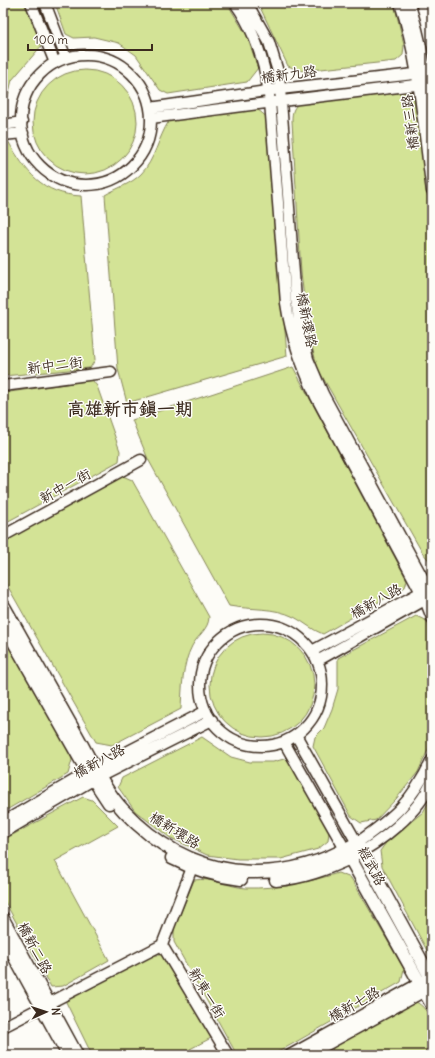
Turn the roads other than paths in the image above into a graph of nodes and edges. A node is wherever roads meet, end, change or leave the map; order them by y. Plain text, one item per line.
1 (31, 3) edge
2 (45, 3) edge
3 (235, 3) edge
4 (247, 3) edge
5 (400, 3) edge
6 (409, 3) edge
7 (66, 58) junction
8 (55, 63) junction
9 (425, 73) edge
10 (426, 84) edge
11 (280, 89) junction
12 (269, 91) junction
13 (282, 101) junction
14 (270, 102) junction
15 (150, 108) junction
16 (432, 117) edge
17 (151, 118) junction
18 (22, 122) junction
19 (3, 125) edge
20 (23, 133) junction
21 (3, 135) edge
22 (432, 190) edge
23 (111, 372) dead end
24 (3, 386) edge
25 (141, 460) dead end
26 (3, 536) edge
27 (428, 593) edge
28 (3, 605) edge
29 (432, 618) edge
30 (3, 623) edge
31 (315, 656) junction
32 (209, 716) junction
33 (296, 735) junction
34 (284, 742) junction
35 (432, 760) edge
36 (94, 774) junction
37 (432, 781) edge
38 (3, 822) edge
39 (3, 833) edge
40 (360, 848) junction
41 (348, 854) junction
42 (193, 864) junction
43 (3, 917) edge
44 (3, 938) edge
45 (162, 945) junction
46 (428, 983) edge
47 (44, 1005) junction
48 (432, 1005) edge
49 (3, 1027) edge
50 (320, 1048) edge
51 (67, 1055) edge
52 (78, 1055) edge
53 (228, 1055) edge
54 (290, 1055) edge
55 (308, 1055) edge

1 - 8 street
2 - 7 street
3 - 12 street, 橋新環路
4 - 11 street, 橋新環路
5 - 9 street, 橋新三路
6 - 9 street, 橋新三路
7 - 8 street
7 - 15 street
8 - 18 street
9 - 10 street, 橋新三路
9 - 11 street, 橋新九路
10 - 13 street, 橋新九路
10 - 16 street, 橋新三路
10 - 22 street, 橋新三路
11 - 12 street, 橋新九路
11 - 13 street, 橋新環路
12 - 14 street, 橋新環路
12 - 15 street, 橋新九路
13 - 14 street, 橋新九路
13 - 27 street, 橋新環路
14 - 17 street, 橋新九路
14 - 27 street, 橋新環路
15 - 17 street
17 - 20 street
18 - 19 street
18 - 20 street
20 - 21 street
23 - 24 street, 新中二街
25 - 26 street, 新中一街
27 - 29 street, 橋新環路
27 - 31 street, 橋新八路
28 - 36 street, 橋新環路
30 - 36 street, 橋新環路
31 - 32 street
31 - 33 street
32 - 34 street
32 - 36 street, 橋新八路
33 - 34 street
33 - 40 street, 經武路
34 - 41 street, 經武路
35 - 40 street, 橋新環路
36 - 38 street, 橋新八路
36 - 39 street, 橋新八路
36 - 42 street, 橋新環路
37 - 40 street, 橋新環路
40 - 41 street, 橋新環路
40 - 46 street, 經武路
41 - 42 street, 橋新環路
41 - 46 street, 經武路
42 - 45 street
43 - 47 street, 橋新二路
44 - 47 street, 橋新二路
45 - 47 street
45 - 53 street, 新東一街
46 - 48 street, 經武路
46 - 50 street, 橋新七路
47 - 49 street
47 - 51 street, 橋新二路
47 - 52 street, 橋新二路
50 - 54 street, 橋新七路
50 - 55 street, 橋新七路

